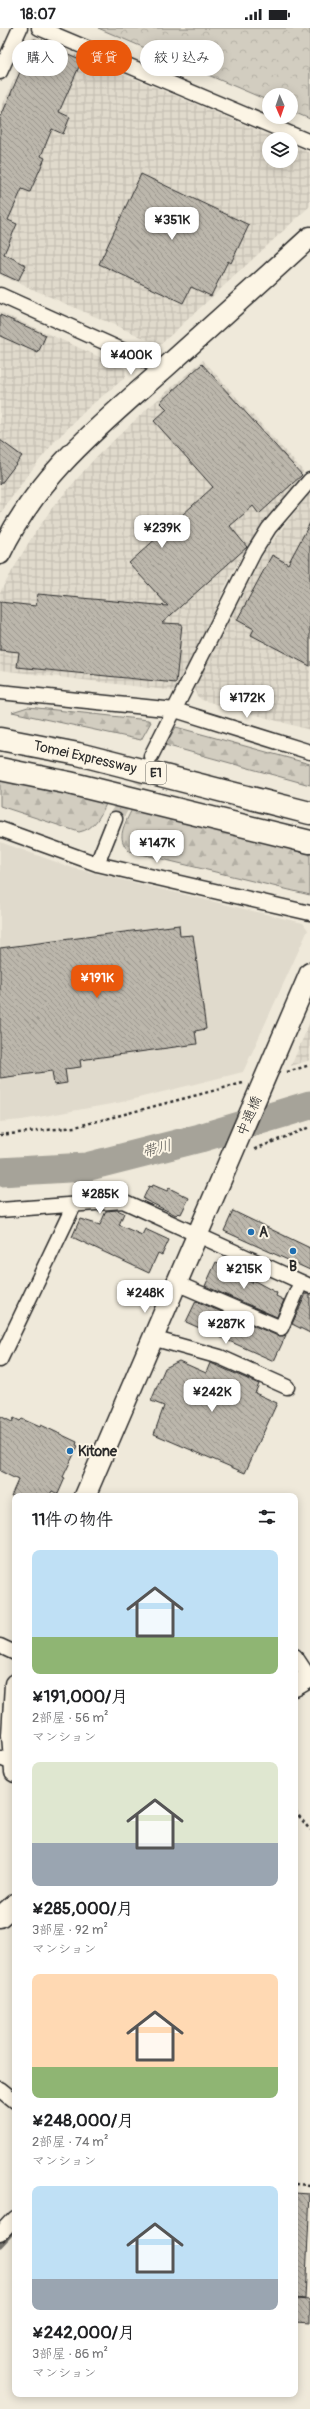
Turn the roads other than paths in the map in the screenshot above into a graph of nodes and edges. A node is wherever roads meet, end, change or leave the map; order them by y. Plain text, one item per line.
1 (20, 28) edge
2 (39, 28) edge
3 (0, 72) edge
4 (310, 142) edge
5 (310, 237) edge
6 (0, 295) edge
7 (164, 369) junction
8 (310, 480) edge
9 (0, 554) edge
10 (0, 692) edge
11 (175, 710) junction
12 (0, 739) edge
13 (310, 752) edge
14 (150, 756) tunnel mouth
15 (0, 769) edge
16 (310, 813) edge
17 (116, 819) tunnel mouth
18 (0, 829) edge
19 (310, 842) edge
20 (97, 864) junction
21 (310, 913) edge
22 (310, 973) edge
23 (74, 1205) junction
24 (0, 1210) edge
25 (197, 1236) junction
26 (176, 1282) junction
27 (306, 1284) edge
28 (152, 1338) junction
29 (0, 1360) edge
30 (287, 1387) dead end
31 (86, 1493) edge
32 (0, 1646) edge
33 (12, 1652) edge
34 (298, 1663) edge
35 (305, 1680) edge
36 (12, 1705) edge
37 (9, 1764) edge
38 (12, 1907) edge
39 (0, 1917) edge
40 (0, 2089) edge
41 (12, 2099) edge
42 (12, 2221) edge
43 (0, 2234) edge

1 - 3 street
2 - 4 street
5 - 7 street
6 - 7 street
7 - 9 street
8 - 11 street
10 - 11 street
11 - 13 street
11 - 14 street
12 - 16 highway, Tomei Expressway / E1
15 - 19 highway, Tomei Expressway / E1
17 - 20 street
18 - 20 street
20 - 21 street
22 - 25 street, 中通橋
23 - 24 street
23 - 25 street
23 - 29 street
25 - 26 street, 中通橋
25 - 27 street
26 - 27 street
26 - 28 street, 中通橋
28 - 30 street
28 - 31 street, 中通橋
32 - 33 street
34 - 35 street
36 - 37 street
38 - 39 street
40 - 41 street
42 - 43 street

